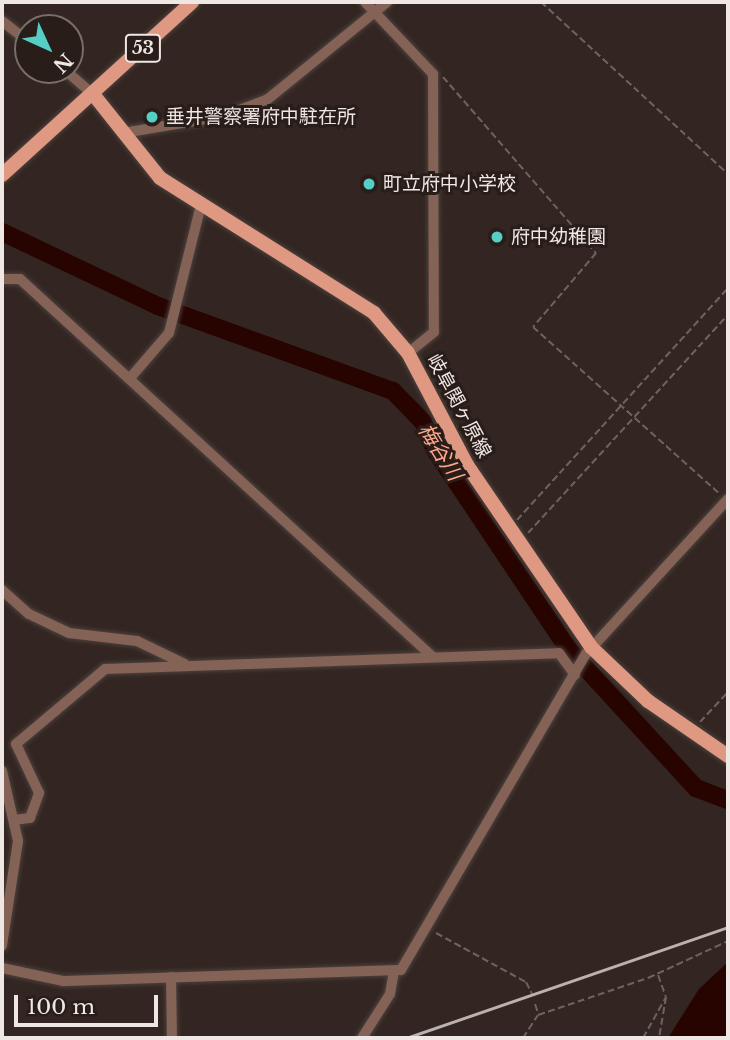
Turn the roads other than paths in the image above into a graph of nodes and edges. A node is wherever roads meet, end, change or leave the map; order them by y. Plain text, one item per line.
1 (192, 2) edge
2 (387, 2) edge
3 (369, 5) edge
4 (82, 84) edge
5 (93, 93) junction
6 (123, 133) junction
7 (2, 175) edge
8 (201, 205) junction
9 (2, 279) edge
10 (408, 353) junction
11 (131, 377) junction
12 (727, 500) edge
13 (2, 590) edge
14 (589, 651) junction
15 (433, 657) junction
16 (185, 664) junction
17 (576, 672) junction
18 (728, 756) edge
19 (2, 771) edge
20 (15, 820) junction
21 (2, 946) edge
22 (2, 968) edge
23 (394, 971) junction
24 (171, 977) junction
25 (172, 1038) edge
26 (362, 1038) edge

1 - 5 main road, 53
2 - 3 street
3 - 6 street
3 - 10 street
4 - 5 street
5 - 6 main road, 岐阜関ヶ原線
5 - 7 main road
6 - 8 main road, 岐阜関ヶ原線
8 - 10 main road, 岐阜関ヶ原線
8 - 11 street
9 - 11 street
10 - 14 main road, 岐阜関ヶ原線
11 - 15 street
12 - 14 street
13 - 16 street
14 - 17 street
14 - 18 main road, 岐阜関ヶ原線
15 - 16 street
15 - 17 street
16 - 20 street
17 - 23 street
19 - 20 street
20 - 21 street
22 - 24 street
23 - 24 street
23 - 26 street
24 - 25 street

